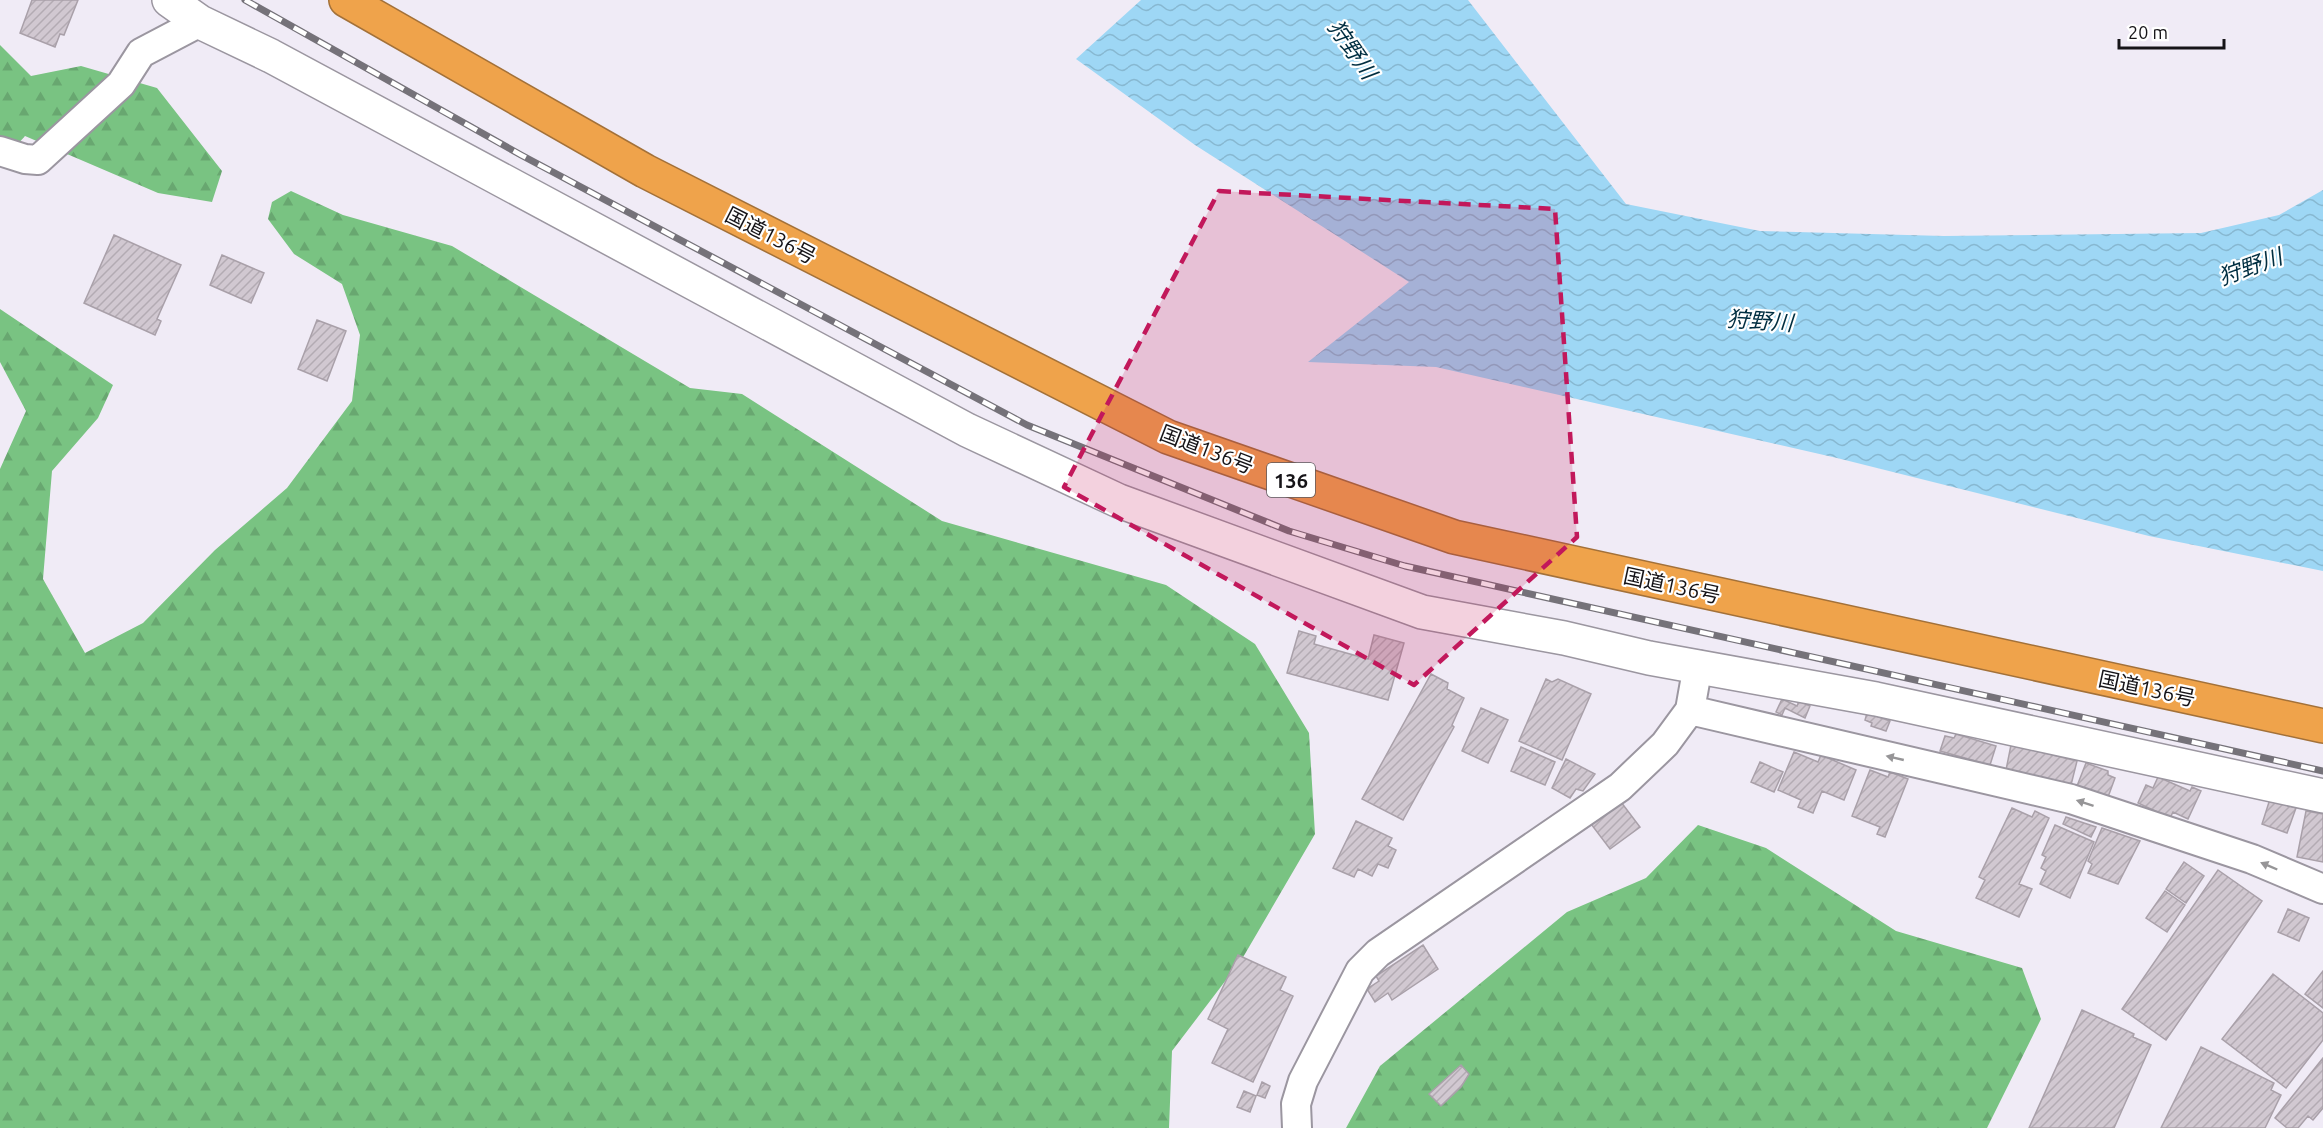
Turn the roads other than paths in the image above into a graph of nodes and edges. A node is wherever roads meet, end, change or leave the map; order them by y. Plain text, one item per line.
1 (169, 0) edge
2 (346, 0) edge
3 (200, 22) junction
4 (0, 151) edge
5 (1698, 665) junction
6 (1690, 710) junction
7 (2323, 726) edge
8 (2323, 796) edge
9 (2323, 889) edge
10 (1297, 1128) edge

1 - 3 street
2 - 7 highway, 国道136号 / 136
3 - 4 street
3 - 5 street
5 - 6 street
5 - 8 street
9 -> 6 street
6 - 10 street

